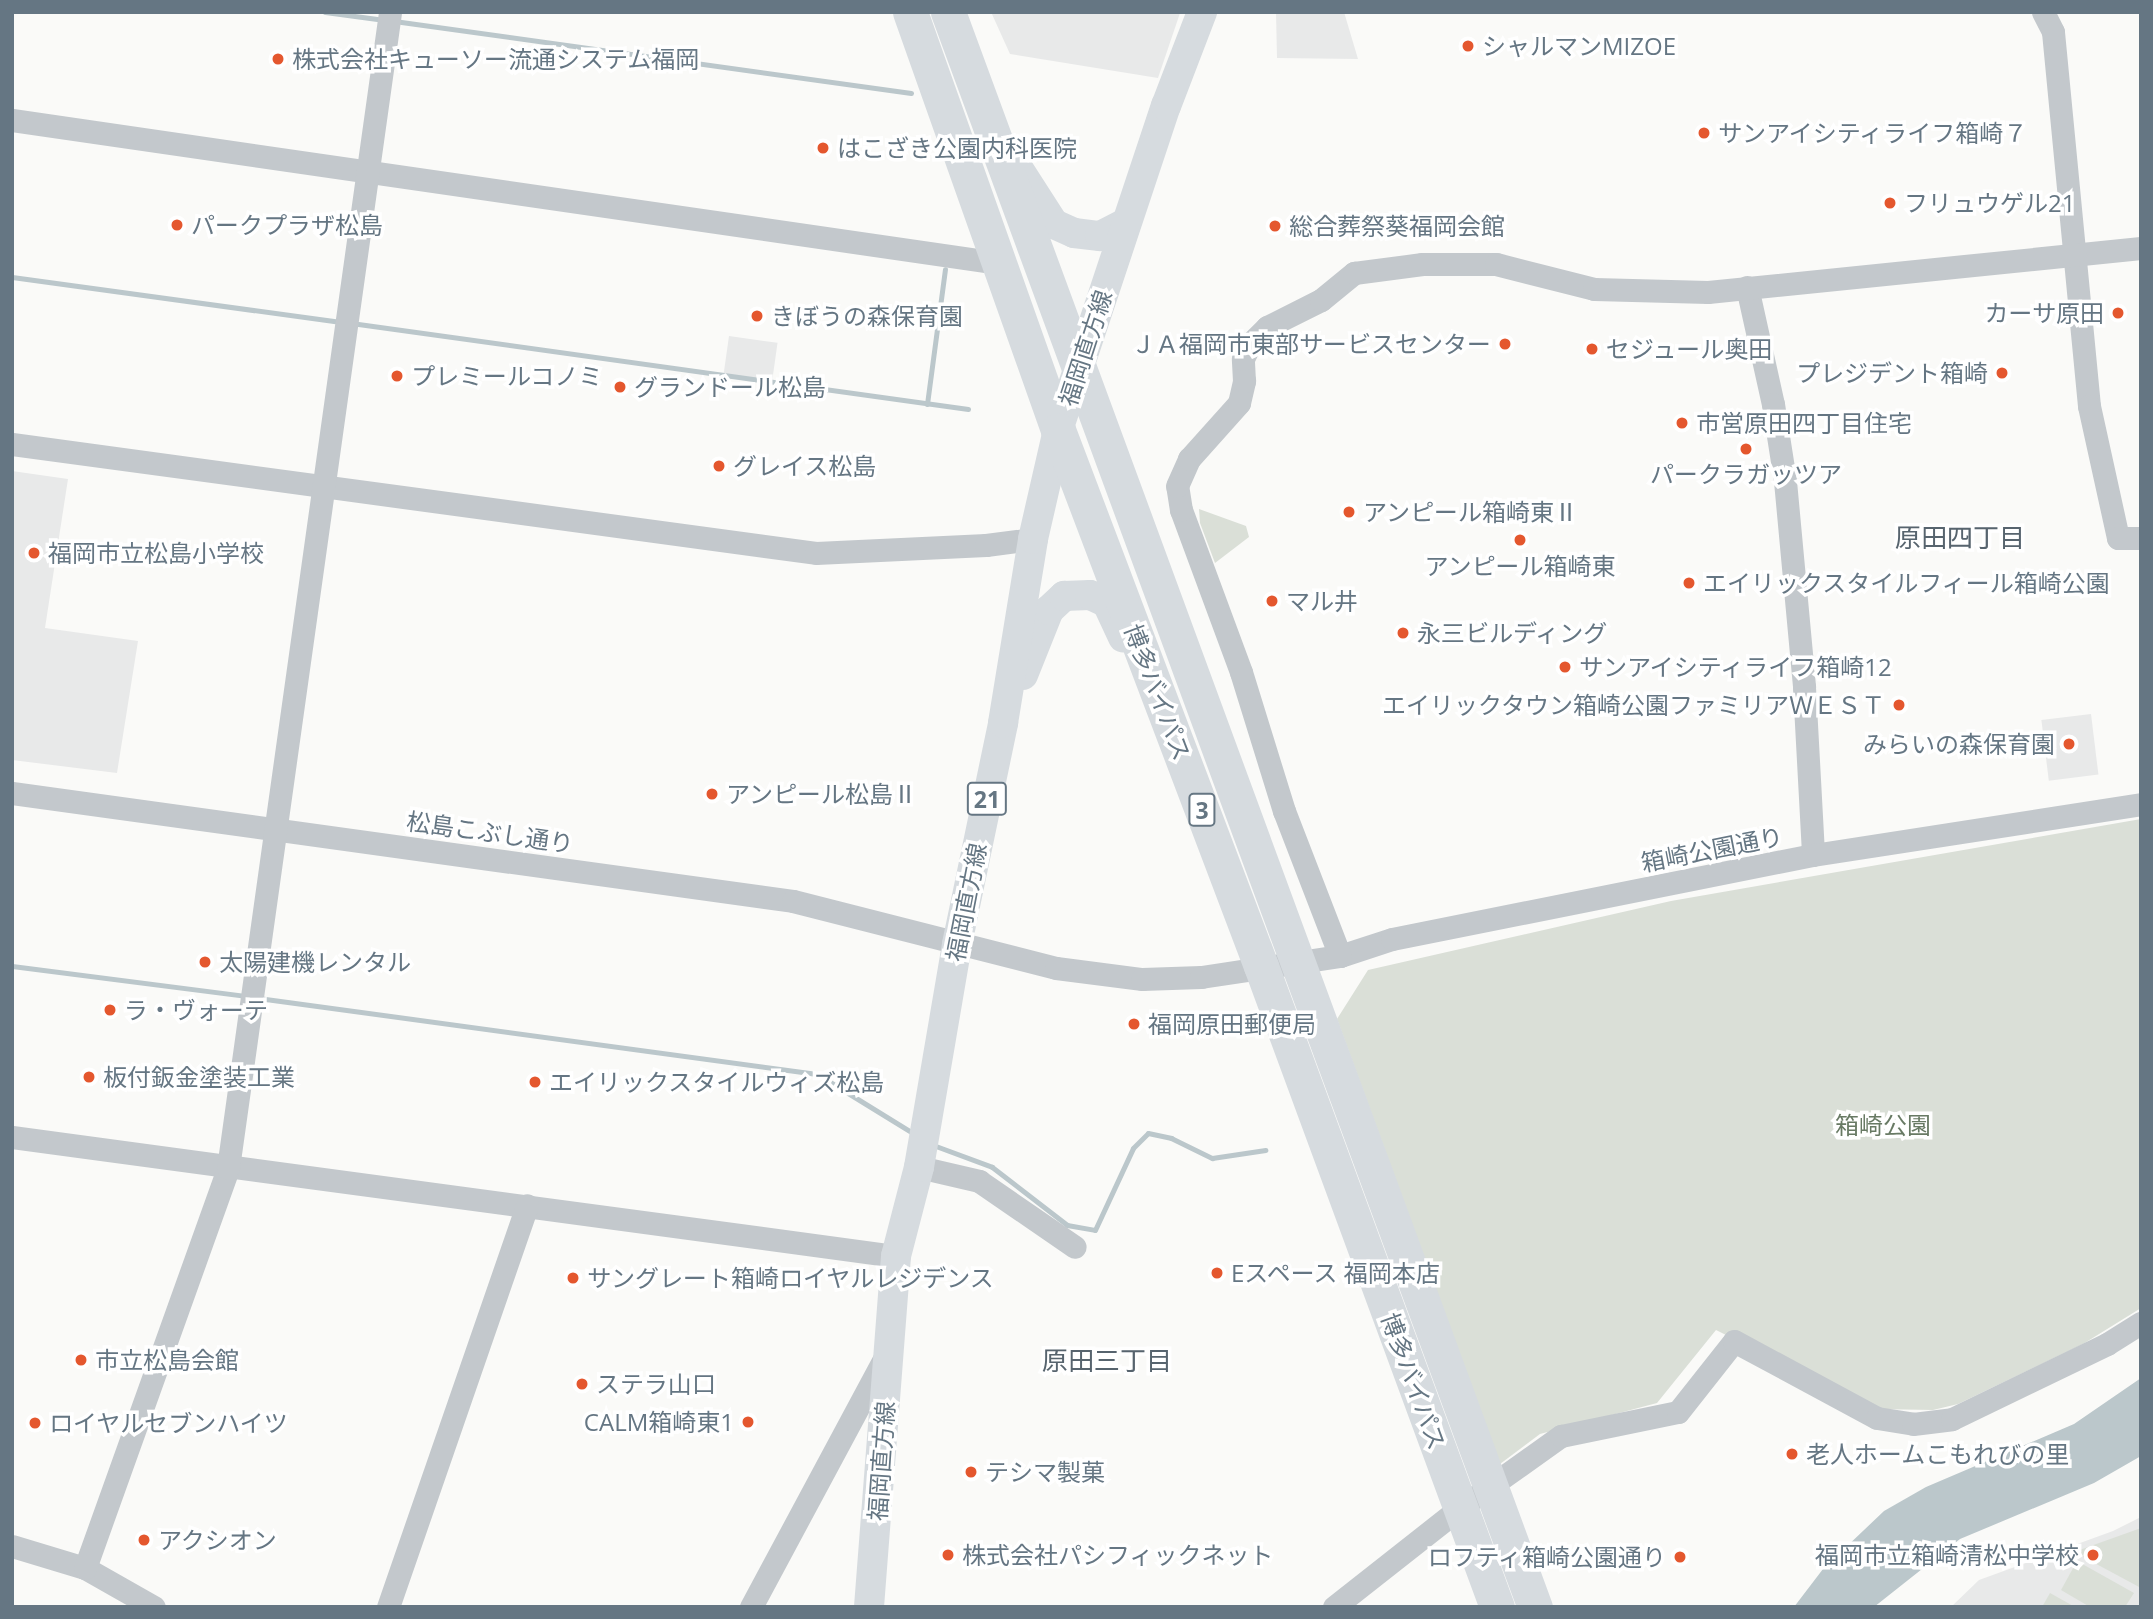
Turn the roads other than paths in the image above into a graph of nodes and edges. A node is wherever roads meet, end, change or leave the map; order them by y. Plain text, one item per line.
1 (390, 12) edge
2 (909, 12) edge
3 (948, 12) edge
4 (1202, 12) edge
5 (2043, 12) edge
6 (12, 120) edge
7 (991, 128) junction
8 (368, 173) junction
9 (1126, 223) junction
10 (2141, 248) edge
11 (2073, 254) junction
12 (998, 263) junction
13 (1747, 287) junction
14 (1080, 372) junction
15 (1058, 430) junction
16 (12, 444) edge
17 (324, 486) junction
18 (2141, 538) edge
19 (1033, 539) junction
20 (1003, 723) junction
21 (12, 793) edge
22 (2141, 804) edge
23 (276, 829) junction
24 (1212, 835) junction
25 (1813, 855) junction
26 (957, 944) junction
27 (1340, 956) junction
28 (1297, 961) junction
29 (1261, 966) junction
30 (12, 1137) edge
31 (919, 1167) junction
32 (228, 1168) junction
33 (527, 1205) junction
34 (1074, 1247) dead end
35 (896, 1256) junction
36 (2141, 1323) edge
37 (889, 1352) junction
38 (1490, 1485) junction
39 (1461, 1507) junction
40 (12, 1546) edge
41 (85, 1568) junction
42 (154, 1607) edge
43 (388, 1607) edge
44 (751, 1607) edge
45 (869, 1607) edge
46 (1334, 1607) edge
47 (1497, 1607) edge
48 (1535, 1607) edge

1 - 8 street
2 - 12 highway, 博多バイパス / 3
3 - 7 highway, 博多バイパス / 3
4 - 9 main road, 福岡直方線 / 21
5 - 11 street
6 - 8 street
7 - 9 main road
7 - 14 highway, 博多バイパス / 3
8 - 12 street
8 - 17 street
9 - 14 main road, 福岡直方線 / 21
10 - 11 street
11 - 13 street
11 - 18 street
12 - 15 highway, 博多バイパス / 3
13 - 25 street
13 - 27 street
14 - 15 main road, 福岡直方線 / 21
14 - 28 highway, 博多バイパス / 3
15 - 19 main road, 福岡直方線 / 21
15 - 24 highway, 博多バイパス / 3
16 - 17 street
17 - 19 street
17 - 23 street
19 - 20 main road, 福岡直方線 / 21
20 - 24 main road
20 - 26 main road, 福岡直方線 / 21
21 - 23 street, 松島こぶし通り
22 - 25 street, 箱崎公園通り
23 - 26 street, 松島こぶし通り
23 - 32 street
24 - 29 highway, 博多バイパス / 3
25 - 27 street, 箱崎公園通り
26 - 29 street, 松島こぶし通り
26 - 31 main road, 福岡直方線 / 21
27 - 28 street, 箱崎公園通り
28 - 29 street, 箱崎公園通り
28 - 38 highway, 博多バイパス / 3
29 - 39 highway, 博多バイパス / 3
30 - 32 street
31 - 34 street
31 - 35 main road, 福岡直方線 / 21
32 - 33 street
32 - 41 street
33 - 35 street
33 - 43 street
35 - 37 main road, 福岡直方線 / 21
36 - 38 street
37 - 44 street
37 - 45 main road, 福岡直方線 / 21
38 - 39 street
38 - 48 highway, 博多バイパス / 3
39 - 46 street
39 - 47 highway, 博多バイパス / 3
40 - 41 street
41 - 42 street

